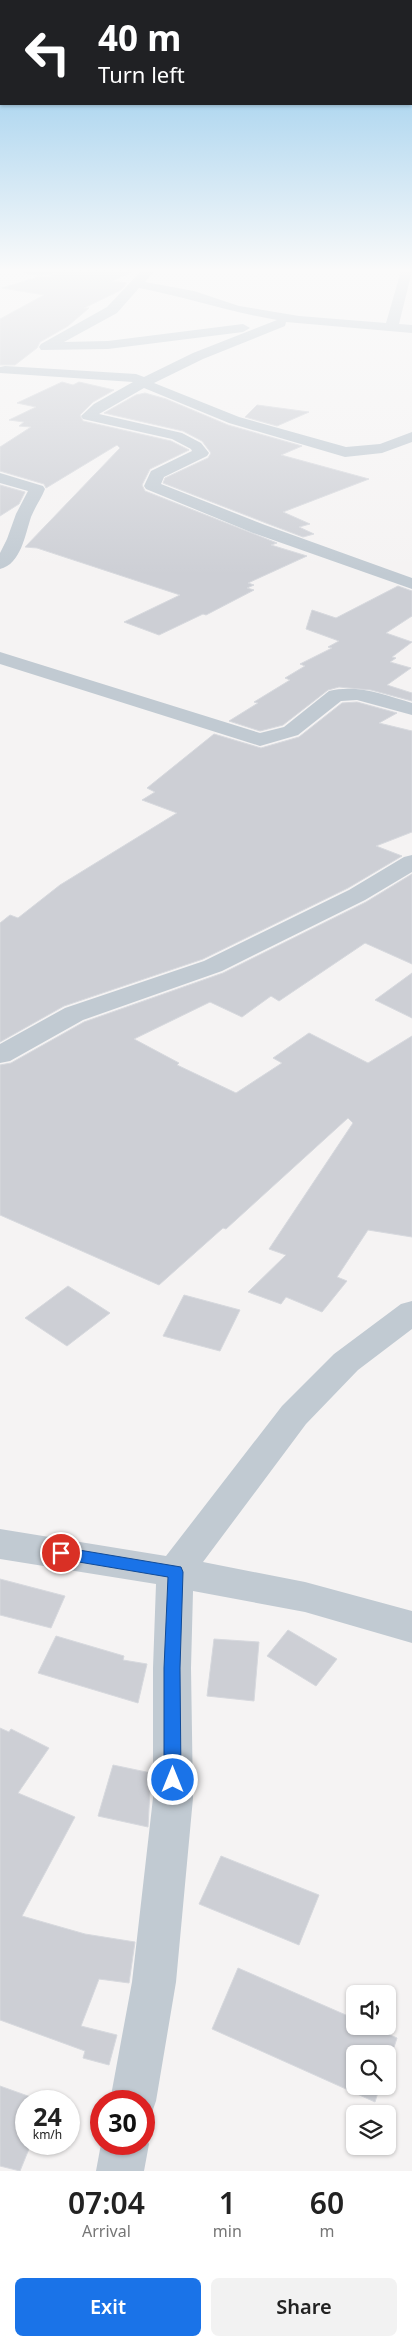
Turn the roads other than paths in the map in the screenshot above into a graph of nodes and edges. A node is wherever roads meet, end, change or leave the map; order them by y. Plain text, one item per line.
1 (10, 372) edge
2 (165, 372) edge
3 (144, 383) junction
4 (412, 437) edge
5 (0, 478) edge
6 (0, 564) edge
7 (412, 584) edge
8 (0, 658) edge
9 (412, 709) edge
10 (412, 862) edge
11 (0, 1055) edge
12 (412, 1312) edge
13 (0, 1544) edge
14 (175, 1572) junction
15 (412, 1627) edge
16 (134, 2090) edge
17 (123, 2155) edge
18 (120, 2171) edge

1 - 3 street
2 - 3 street
3 - 4 street
3 - 7 street
5 - 6 street
8 - 9 street
10 - 11 street
12 - 14 street
13 - 14 street
14 - 15 street
14 - 16 street
17 - 18 street

